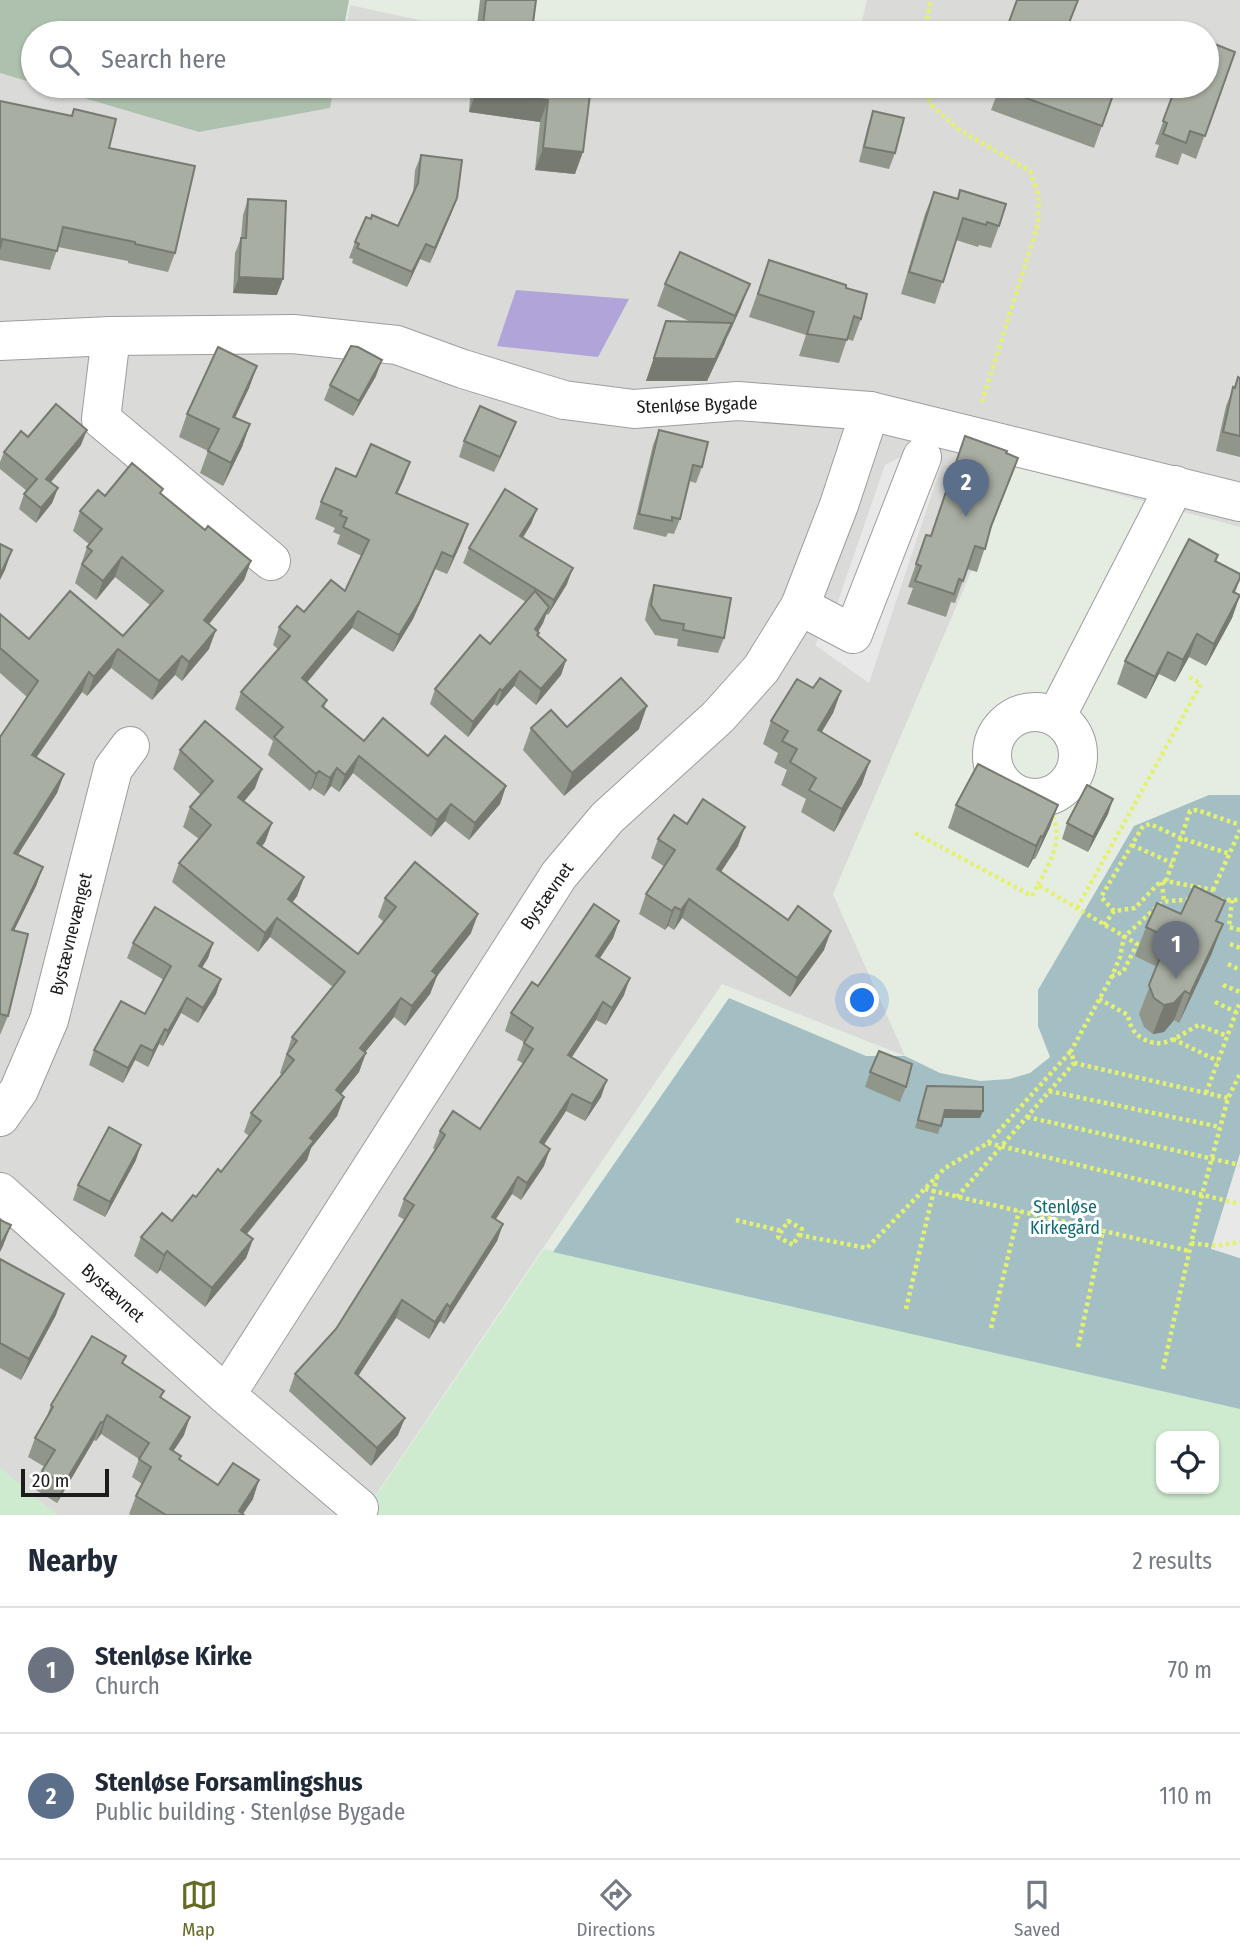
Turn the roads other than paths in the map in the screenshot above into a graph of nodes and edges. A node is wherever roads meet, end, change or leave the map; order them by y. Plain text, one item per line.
1 (111, 336) junction
2 (0, 341) edge
3 (870, 411) junction
4 (922, 457) dead end
5 (1175, 485) junction
6 (1240, 502) edge
7 (271, 561) dead end
8 (800, 606) junction
9 (1056, 717) junction
10 (130, 746) dead end
11 (0, 1118) edge
12 (0, 1192) edge
13 (226, 1395) junction
14 (359, 1508) dead end

1 - 2 street, Stenløse Bygade
1 - 3 street, Stenløse Bygade
1 - 7 street
3 - 5 street, Stenløse Bygade
3 - 8 street, Bystævnet
4 - 8 street
5 - 6 street, Stenløse Bygade
5 - 9 street
8 - 13 street, Bystævnet
9 - 9 street
10 - 11 street, Bystævnevænget
12 - 13 street, Bystævnet
13 - 14 street, Bystævnet

